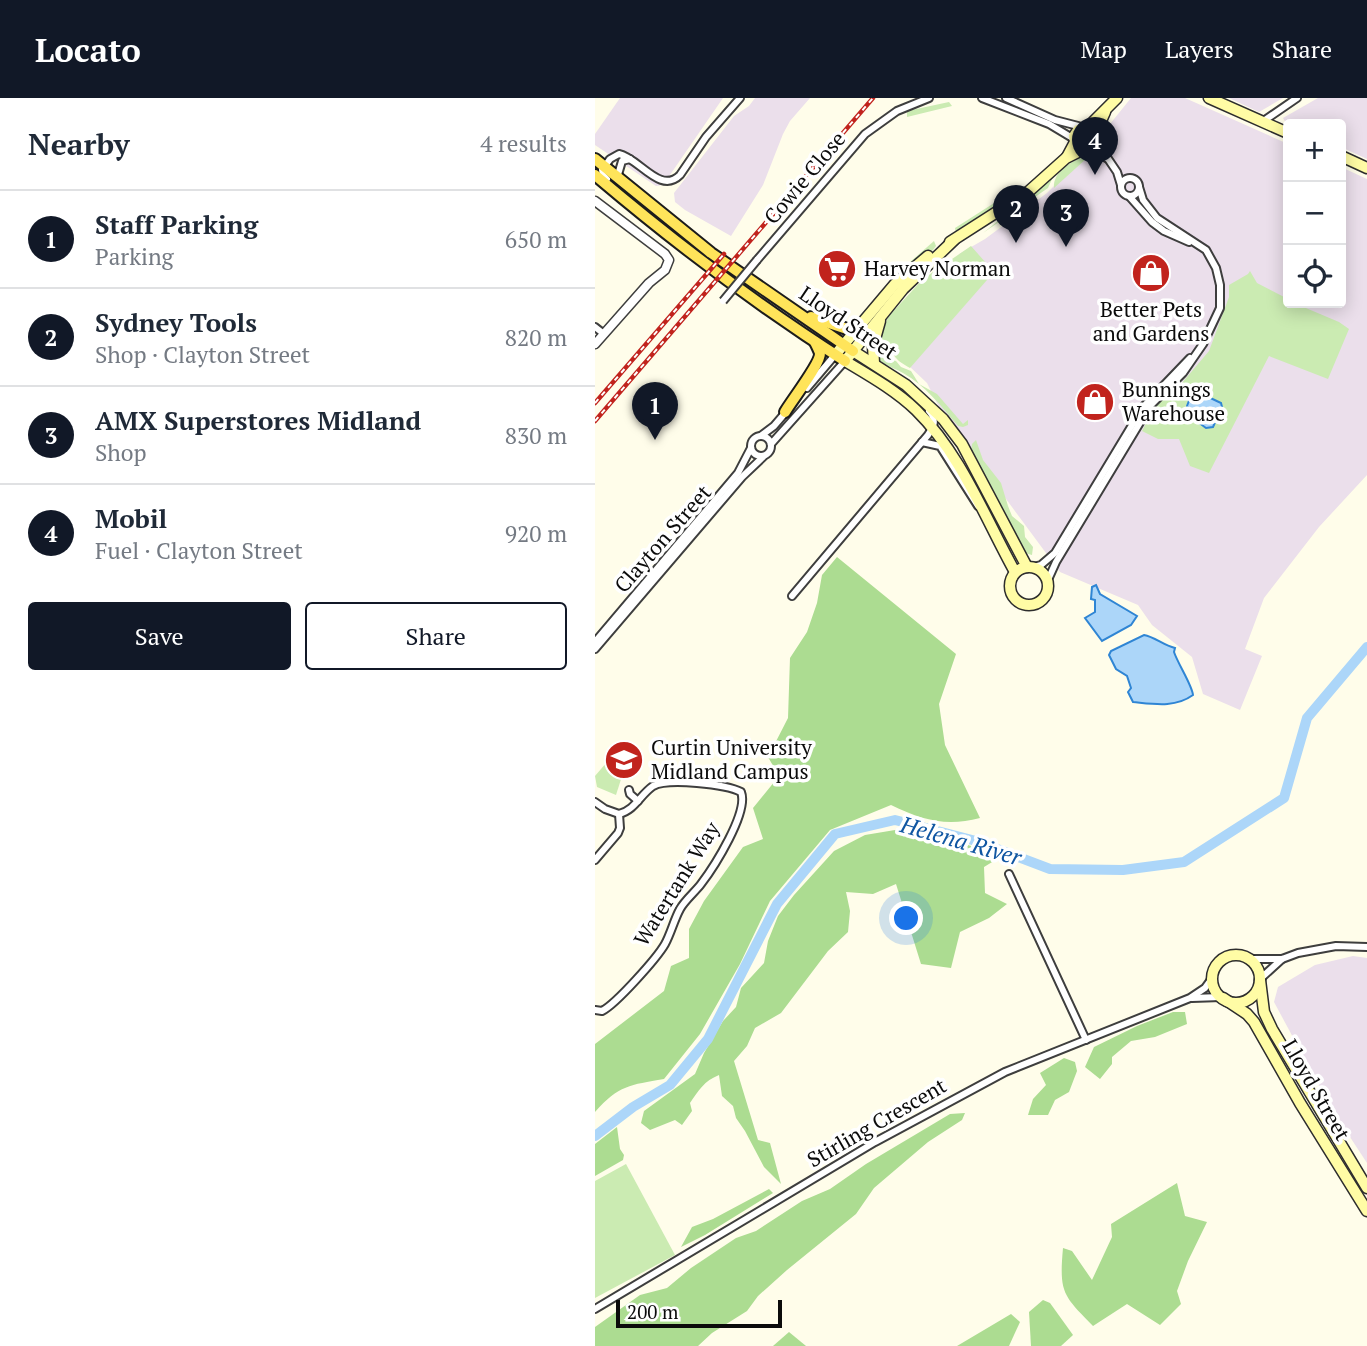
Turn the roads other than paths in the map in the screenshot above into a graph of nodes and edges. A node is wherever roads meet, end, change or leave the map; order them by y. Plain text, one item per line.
1 (740, 98) edge
2 (929, 98) edge
3 (982, 98) edge
4 (1006, 98) edge
5 (1117, 98) edge
6 (1209, 98) edge
7 (1297, 98) edge
8 (1262, 122) junction
9 (1283, 131) edge
10 (1090, 132) junction
11 (1080, 144) junction
12 (1107, 158) junction
13 (1346, 158) edge
14 (595, 159) edge
15 (630, 159) junction
16 (604, 167) junction
17 (1367, 168) edge
18 (1117, 172) junction
19 (595, 175) edge
20 (617, 178) junction
21 (1133, 178) junction
22 (1121, 185) junction
23 (1139, 187) junction
24 (614, 191) junction
25 (1129, 196) junction
26 (595, 201) edge
27 (954, 240) junction
28 (1212, 261) junction
29 (778, 299) junction
30 (723, 300) dead end
31 (883, 314) junction
32 (860, 326) junction
33 (595, 327) edge
34 (604, 334) junction
35 (815, 342) junction
36 (595, 344) edge
37 (1203, 344) junction
38 (849, 348) junction
39 (840, 358) junction
40 (874, 363) junction
41 (912, 391) junction
42 (785, 412) junction
43 (932, 428) junction
44 (762, 435) junction
45 (922, 442) junction
46 (771, 444) junction
47 (751, 448) junction
48 (762, 457) junction
49 (982, 510) junction
50 (1030, 567) junction
51 (1016, 572) junction
52 (1047, 582) junction
53 (792, 596) dead end
54 (595, 642) edge
55 (595, 649) edge
56 (629, 790) dead end
57 (638, 801) junction
58 (595, 802) edge
59 (619, 814) junction
60 (595, 860) edge
61 (1009, 874) dead end
62 (1367, 947) edge
63 (1250, 959) junction
64 (1282, 959) junction
65 (1213, 977) junction
66 (1260, 980) junction
67 (1222, 997) junction
68 (1190, 998) junction
69 (595, 1010) edge
70 (1086, 1040) junction
71 (1367, 1188) edge
72 (1367, 1211) edge
73 (595, 1309) edge

1 - 15 street
2 - 30 street, Cowie Close, bridge
3 - 11 street
4 - 10 street
5 - 10 main road
6 - 8 main road
7 - 8 street
8 - 9 main road
10 - 11 main road
10 - 11 main road
10 - 12 street
11 - 12 street
11 - 27 main road
12 - 18 street
13 - 17 main road
14 - 16 main road, Lloyd Street
15 - 16 street
15 - 20 street
16 - 20 main road, Lloyd Street
16 - 24 street
18 - 21 street
18 - 22 street
19 - 24 main road, Lloyd Street
20 - 29 main road, Lloyd Street
21 - 22 street
21 - 23 street
22 - 25 street
23 - 25 street
23 - 28 street
24 - 35 main road, Lloyd Street
25 - 28 street
26 - 34 street
27 - 31 main road
27 - 32 main road
28 - 37 street
29 - 32 main road
29 - 38 main road, Lloyd Street
31 - 38 main road
31 - 40 main road
32 - 38 main road
33 - 34 street
34 - 36 street
35 - 39 main road, Lloyd Street
35 - 42 main road
37 - 50 street
37 - 52 street
38 - 39 main road
38 - 40 main road, Lloyd Street
39 - 42 street
39 - 43 main road, Lloyd Street
39 - 46 street
40 - 41 main road, Lloyd Street
41 - 43 street
41 - 50 main road, Lloyd Street
42 - 44 street
43 - 45 street
43 - 49 main road, Lloyd Street
44 - 46 street
44 - 47 street
45 - 49 street
45 - 53 street
46 - 48 street
47 - 48 street
47 - 54 street, Clayton Street
48 - 55 street, Clayton Street
49 - 51 main road, Lloyd Street
50 - 51 main road
50 - 52 main road
51 - 52 main road
56 - 57 street
57 - 59 street
57 - 69 street, Watertank Way
58 - 59 street
59 - 60 street
61 - 70 street
62 - 64 street
63 - 64 street
63 - 65 main road
63 - 66 main road
64 - 66 street
65 - 67 main road
65 - 68 street, Stirling Crescent
66 - 67 main road
66 - 71 main road, Lloyd Street
67 - 68 street, Stirling Crescent
67 - 72 main road, Lloyd Street
68 - 70 street, Stirling Crescent
70 - 73 street, Stirling Crescent

